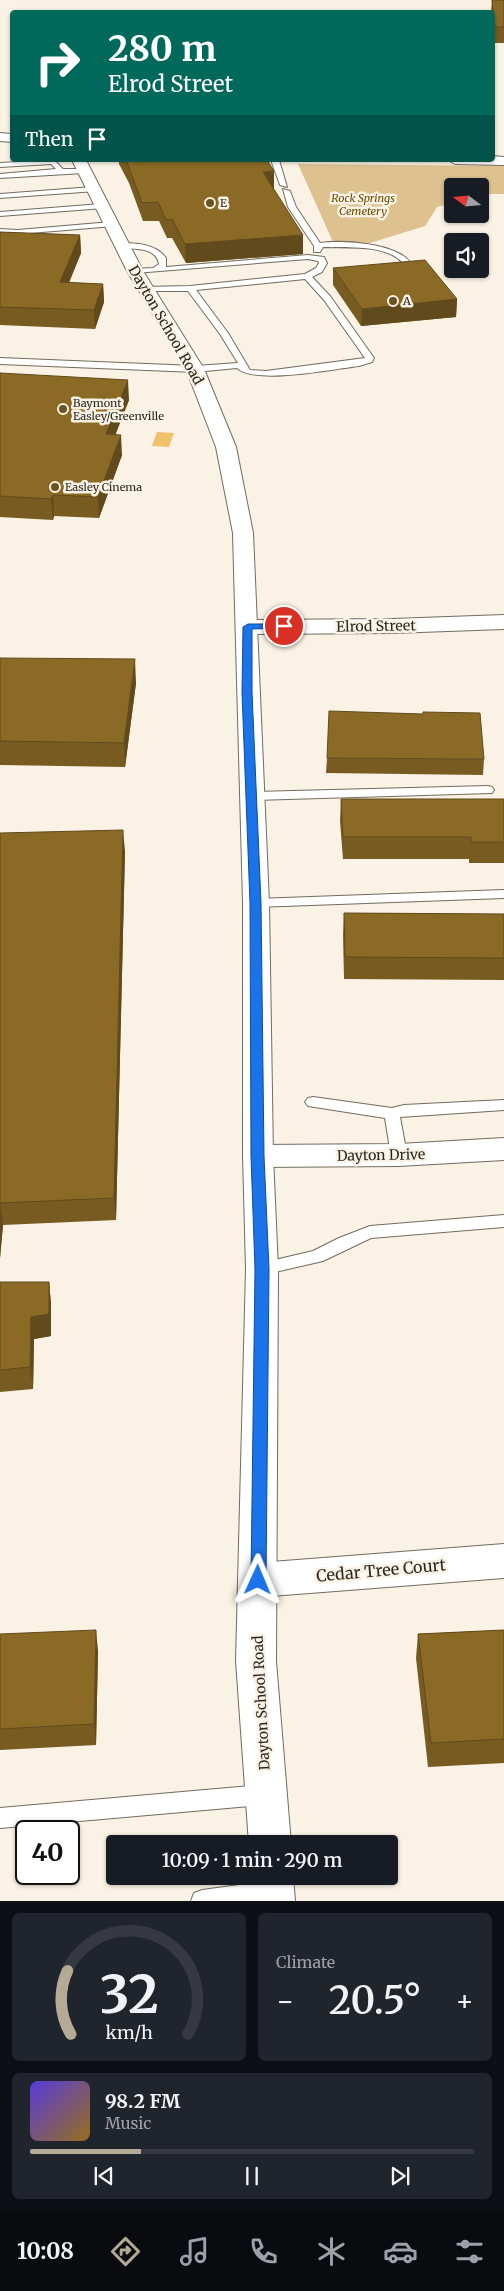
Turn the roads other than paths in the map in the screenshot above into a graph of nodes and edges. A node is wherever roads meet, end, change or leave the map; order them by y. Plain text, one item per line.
1 (276, 162) edge
2 (0, 165) edge
3 (0, 176) edge
4 (93, 195) edge
5 (0, 196) edge
6 (0, 214) edge
7 (0, 231) edge
8 (318, 250) junction
9 (387, 268) edge
10 (324, 274) dead end
11 (307, 276) junction
12 (145, 277) junction
13 (190, 288) junction
14 (0, 361) edge
15 (241, 367) junction
16 (195, 369) junction
17 (504, 622) edge
18 (248, 627) junction
19 (488, 790) dead end
20 (252, 796) junction
21 (504, 894) edge
22 (256, 903) junction
23 (312, 1102) dead end
24 (504, 1105) edge
25 (392, 1114) junction
26 (504, 1149) edge
27 (400, 1155) junction
28 (258, 1156) junction
29 (504, 1221) edge
30 (262, 1269) junction
31 (504, 1561) edge
32 (258, 1580) junction
33 (267, 1795) junction
34 (0, 1818) edge
35 (269, 1835) edge
36 (272, 1890) edge
37 (202, 1901) edge

1 - 8 lane
2 - 4 lane
3 - 4 lane
4 - 5 lane
4 - 6 lane
4 - 7 lane
4 - 12 street, Dayton School Road
8 - 9 lane
8 - 11 lane
8 - 12 lane
10 - 11 lane
11 - 13 lane
11 - 15 lane
12 - 13 lane
12 - 16 street, Dayton School Road
13 - 15 lane
14 - 16 lane
15 - 16 lane
16 - 18 street, Dayton School Road
17 - 18 street, Elrod Street
18 - 20 street, Dayton School Road
19 - 20 lane
20 - 22 street, Dayton School Road
21 - 22 lane
22 - 28 street, Dayton School Road
23 - 25 lane
24 - 25 lane
25 - 27 lane
26 - 27 street, Dayton Drive
27 - 28 street, Dayton Drive
28 - 30 street, Dayton School Road
29 - 30 lane
30 - 32 street, Dayton School Road
31 - 32 street, Cedar Tree Court
32 - 33 street, Dayton School Road
33 - 34 lane
33 - 35 street, Dayton School Road
36 - 37 lane

